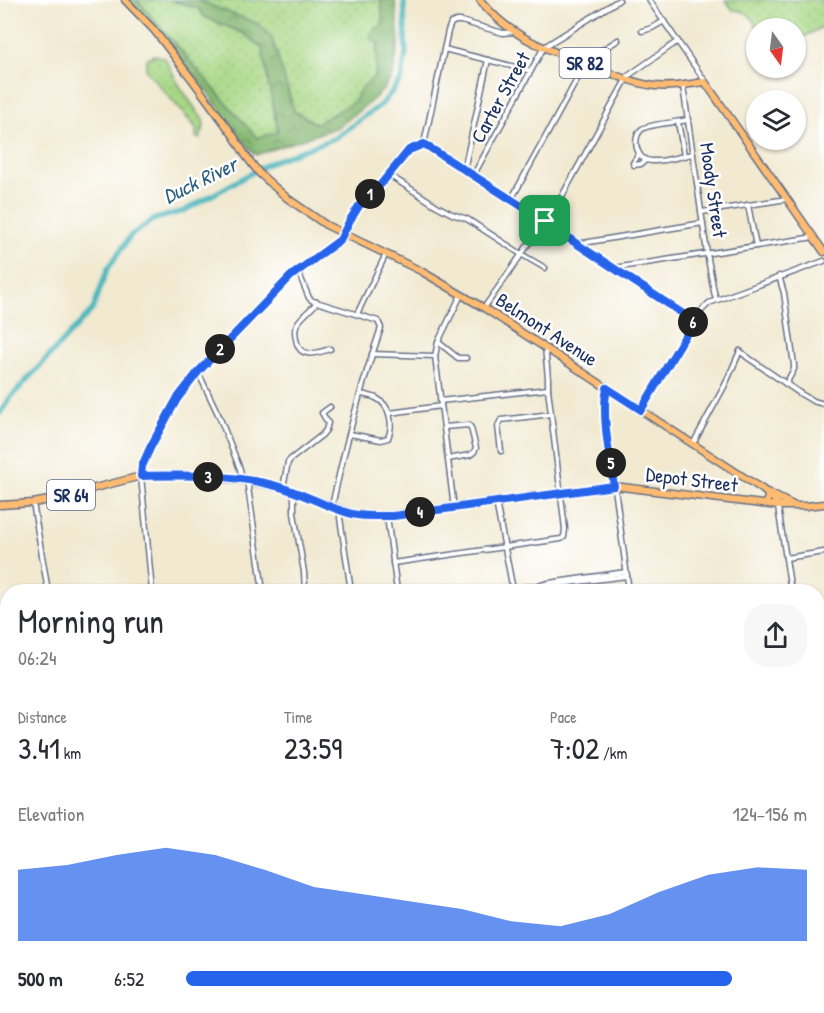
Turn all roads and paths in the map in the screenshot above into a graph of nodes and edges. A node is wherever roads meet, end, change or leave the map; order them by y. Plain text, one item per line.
1 (125, 0) edge
2 (480, 0) edge
3 (619, 0) edge
4 (649, 0) edge
5 (664, 21) junction
6 (642, 31) dead end
7 (514, 32) junction
8 (618, 40) dead end
9 (678, 41) junction
10 (544, 47) junction
11 (444, 49) junction
12 (488, 60) junction
13 (586, 63) junction
14 (531, 71) junction
15 (626, 79) junction
16 (705, 82) junction
17 (683, 86) junction
18 (688, 120) junction
19 (678, 122) junction
20 (424, 144) junction
21 (639, 154) junction
22 (693, 154) junction
23 (684, 156) junction
24 (646, 160) junction
25 (464, 170) junction
26 (390, 175) junction
27 (473, 176) junction
28 (788, 199) junction
29 (511, 200) junction
30 (748, 204) junction
31 (702, 212) junction
32 (545, 221) junction
33 (703, 222) junction
34 (344, 233) junction
35 (814, 237) junction
36 (577, 244) junction
37 (756, 246) junction
38 (824, 252) edge
39 (707, 253) junction
40 (386, 254) junction
41 (521, 254) junction
42 (824, 261) edge
43 (545, 268) dead end
44 (614, 268) junction
45 (298, 271) junction
46 (779, 276) junction
47 (462, 294) junction
48 (717, 299) junction
49 (316, 302) junction
50 (484, 308) junction
51 (357, 314) junction
52 (694, 321) junction
53 (438, 342) junction
54 (545, 347) junction
55 (330, 349) dead end
56 (372, 354) junction
57 (435, 356) junction
58 (466, 358) dead end
59 (198, 372) junction
60 (786, 384) junction
61 (607, 388) junction
62 (548, 389) junction
63 (361, 394) junction
64 (441, 404) junction
65 (824, 404) edge
66 (330, 407) dead end
67 (641, 410) junction
68 (390, 413) junction
69 (551, 414) junction
70 (444, 427) junction
71 (350, 434) junction
72 (693, 444) junction
73 (501, 451) dead end
74 (448, 459) junction
75 (141, 476) junction
76 (244, 480) junction
77 (614, 486) junction
78 (283, 488) junction
79 (294, 492) junction
80 (559, 492) junction
81 (767, 492) junction
82 (496, 501) junction
83 (33, 503) junction
84 (765, 504) junction
85 (824, 504) edge
86 (0, 505) edge
87 (778, 506) junction
88 (332, 507) junction
89 (795, 507) junction
90 (454, 508) junction
91 (341, 510) junction
92 (387, 516) junction
93 (505, 546) junction
94 (824, 552) edge
95 (786, 558) junction
96 (393, 562) junction
97 (627, 574) junction
98 (47, 584) edge
99 (151, 584) edge
100 (262, 584) edge
101 (305, 584) edge
102 (350, 584) edge
103 (396, 584) edge
104 (512, 584) edge
105 (545, 584) edge
106 (628, 584) edge
107 (790, 584) edge

1 - 34 main road, Belmont Avenue
2 - 7 main road, SR 82
3 - 10 street, Carter Street
4 - 5 street
5 - 6 street
5 - 9 street
7 - 10 main road, SR 82
7 - 11 street
8 - 13 street
9 - 15 street
9 - 16 street
10 - 13 main road, SR 82
10 - 14 street, Carter Street
11 - 12 street
11 - 20 street
12 - 14 street
12 - 25 street
13 - 15 main road, SR 82
13 - 29 street
14 - 27 street, Carter Street
15 - 17 main road, SR 82
15 - 32 street
16 - 17 main road, SR 82
16 - 28 main road
17 - 18 street, Moody Street
18 - 19 street
18 - 22 street, Moody Street
19 - 21 street
19 - 23 street
20 - 25 street
20 - 26 street
21 - 24 street
21 - 24 street
22 - 23 street
22 - 31 street, Moody Street
23 - 24 street
25 - 27 street
26 - 34 street
26 - 41 street
27 - 29 street
28 - 30 street
28 - 35 main road
29 - 32 street
30 - 31 street
30 - 37 street
31 - 33 street, Moody Street
32 - 36 street
32 - 41 street
33 - 36 street
33 - 39 street, Moody Street
34 - 40 main road, Belmont Avenue
34 - 45 street
35 - 37 street
35 - 38 main road
36 - 44 street
37 - 39 street
39 - 44 street
39 - 48 street, Moody Street
40 - 47 main road, Belmont Avenue
40 - 51 street
41 - 43 street
41 - 50 street
42 - 46 street
44 - 52 street
45 - 49 street
45 - 59 street
46 - 48 street
46 - 60 street
47 - 50 main road, Belmont Avenue
47 - 53 street
48 - 52 street
49 - 51 street
49 - 55 street
50 - 54 main road, Belmont Avenue
51 - 56 street
52 - 67 street
53 - 57 street
53 - 58 street
54 - 61 main road, Belmont Avenue
54 - 62 street
56 - 57 street
56 - 63 street
57 - 64 street
59 - 75 street
59 - 76 street
60 - 65 street
60 - 72 street
61 - 67 main road, Belmont Avenue
61 - 77 street
62 - 64 street
62 - 69 street
63 - 68 street
63 - 71 street
64 - 68 street
64 - 70 street
66 - 78 street
67 - 72 main road, Belmont Avenue
68 - 71 street
69 - 73 street
69 - 80 street
70 - 74 street
70 - 74 street
71 - 88 street
72 - 81 main road, Belmont Avenue
74 - 90 street
75 - 76 main road, Depot Street / SR 64
75 - 83 main road, SR 64
75 - 99 street
76 - 78 main road, Depot Street / SR 64
76 - 100 street
77 - 80 main road, Depot Street / SR 64
77 - 84 main road, Depot Street / SR 64
77 - 97 street
78 - 79 main road, Depot Street / SR 64
79 - 88 main road, Depot Street / SR 64
79 - 101 street
80 - 82 main road, Depot Street / SR 64
80 - 93 street
81 - 84 main road
81 - 87 main road, Belmont Avenue
81 - 89 main road
82 - 90 main road, Depot Street / SR 64
82 - 93 street
83 - 86 main road, SR 64
83 - 98 street
84 - 87 main road, Depot Street / SR 64
85 - 89 main road, SR 64
87 - 89 main road, SR 64
87 - 95 street
88 - 91 main road, Depot Street / SR 64
90 - 92 main road, Depot Street / SR 64
91 - 92 main road, Depot Street / SR 64
91 - 102 street
92 - 96 street
93 - 96 street
93 - 104 street
94 - 95 street
95 - 107 street
96 - 103 street
97 - 105 street
97 - 106 street

